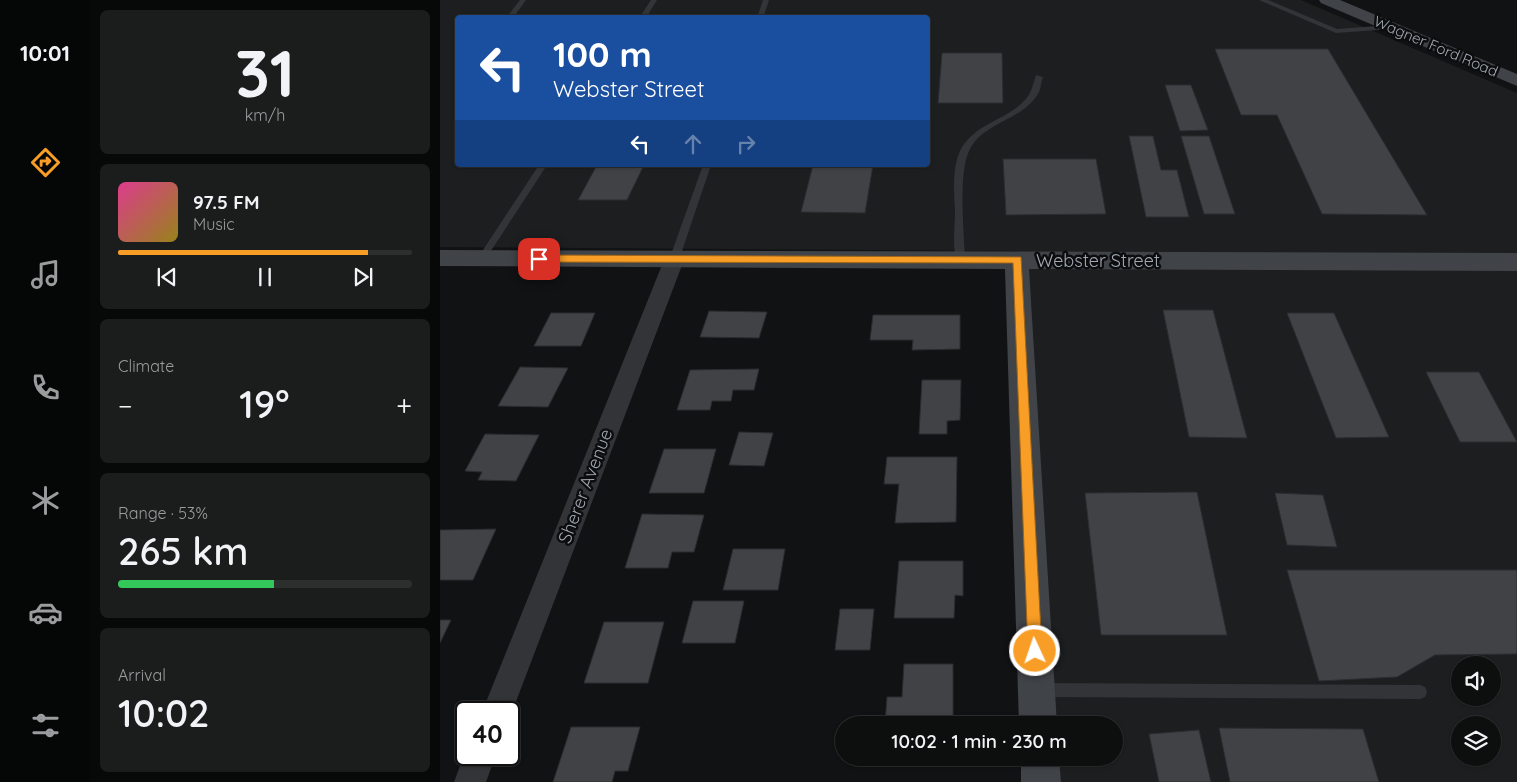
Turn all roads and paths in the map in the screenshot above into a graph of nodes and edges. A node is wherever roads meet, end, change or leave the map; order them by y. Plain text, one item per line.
1 (523, 0) edge
2 (654, 0) edge
3 (766, 0) edge
4 (1262, 0) edge
5 (1327, 0) edge
6 (511, 15) edge
7 (644, 15) edge
8 (761, 15) edge
9 (1390, 27) junction
10 (1038, 77) dead end
11 (1517, 81) edge
12 (542, 167) edge
13 (706, 167) edge
14 (440, 258) edge
15 (482, 258) junction
16 (960, 259) junction
17 (674, 260) junction
18 (1018, 260) junction
19 (1517, 262) edge
20 (1037, 690) junction
21 (1420, 692) dead end
22 (501, 701) edge
23 (1038, 716) edge
24 (476, 766) edge
25 (1040, 766) edge
26 (470, 782) edge
27 (1041, 782) edge

1 - 6 lane
2 - 7 lane
3 - 8 lane
4 - 9 lane
5 - 9 street, Wagner Ford Road
9 - 11 street, Wagner Ford Road
10 - 16 lane
12 - 15 lane
13 - 17 lane
14 - 15 street, Webster Street
15 - 17 street, Webster Street
16 - 17 street, Webster Street
16 - 18 street, Webster Street
17 - 22 street, Sherer Avenue
18 - 19 street, Webster Street
18 - 20 street
20 - 21 lane
20 - 23 street
24 - 26 street
25 - 27 street

